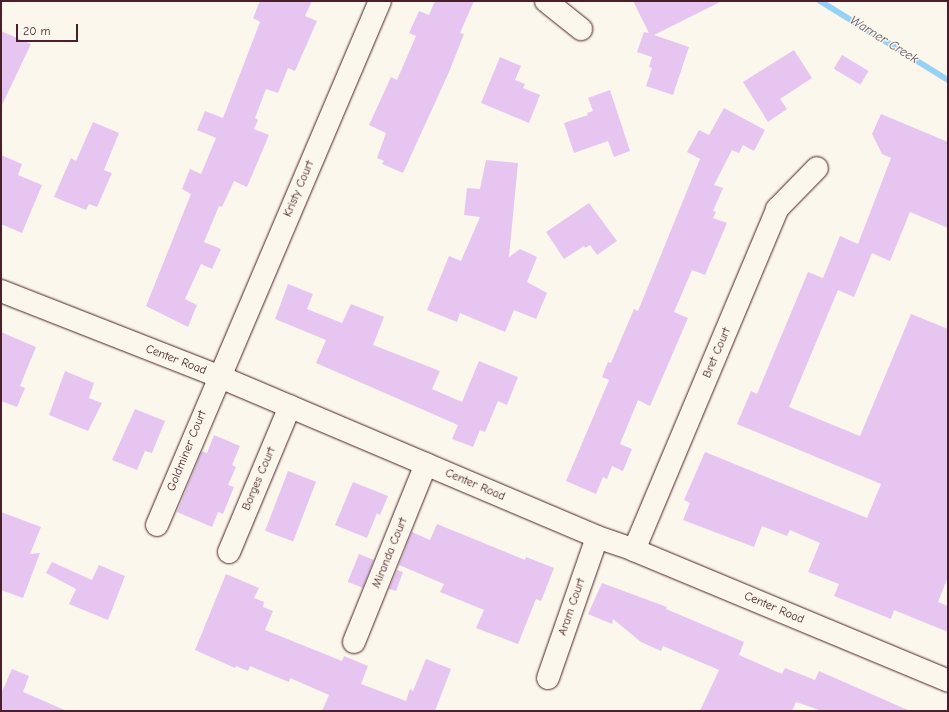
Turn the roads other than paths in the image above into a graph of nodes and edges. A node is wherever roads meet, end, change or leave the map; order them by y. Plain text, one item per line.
1 (380, 1) edge
2 (546, 1) edge
3 (581, 29) dead end
4 (817, 168) dead end
5 (1, 291) edge
6 (218, 376) junction
7 (290, 406) junction
8 (426, 464) junction
9 (157, 525) dead end
10 (597, 537) junction
11 (634, 550) junction
12 (229, 552) dead end
13 (354, 642) dead end
14 (548, 678) dead end
15 (948, 681) edge

1 - 6 street, Kristy Court
2 - 3 street
4 - 11 street, Bret Court
5 - 6 street, Center Road
6 - 7 street, Center Road
6 - 9 street, Goldminer Court
7 - 8 street, Center Road
7 - 12 street, Borges Court
8 - 10 street, Center Road
8 - 13 street, Miranda Court
10 - 11 street, Center Road
10 - 14 street, Aram Court
11 - 15 street, Center Road

